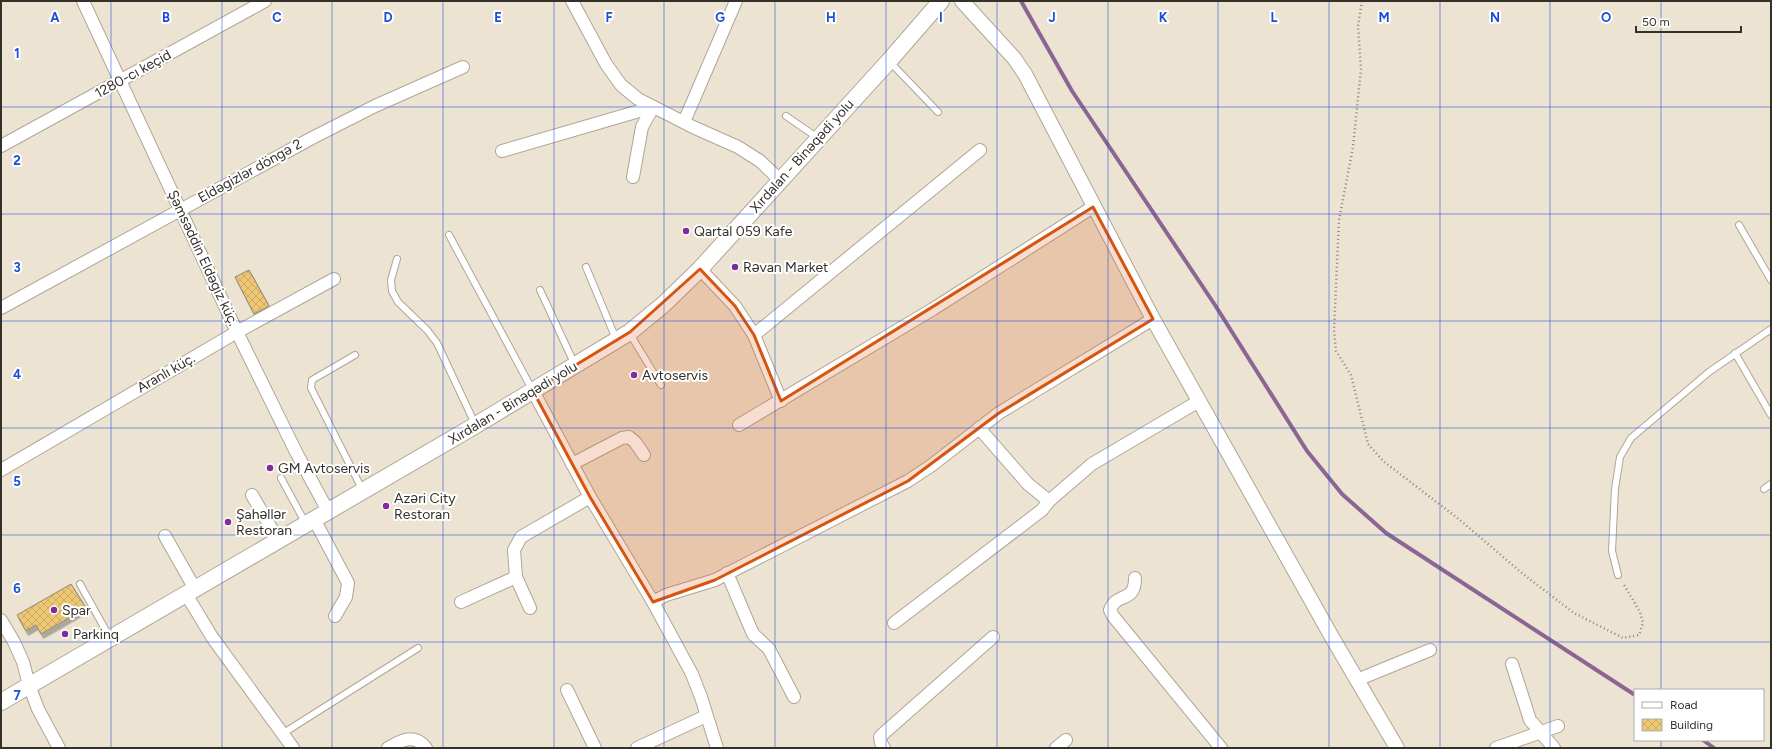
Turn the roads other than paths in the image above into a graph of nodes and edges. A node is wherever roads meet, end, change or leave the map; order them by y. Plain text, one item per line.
1 (83, 1) edge
2 (266, 1) edge
3 (572, 1) edge
4 (736, 1) edge
5 (941, 1) edge
6 (962, 1) edge
7 (889, 61) junction
8 (463, 68) dead end
9 (121, 81) junction
10 (653, 106) junction
11 (938, 112) dead end
12 (786, 116) dead end
13 (684, 122) junction
14 (818, 138) junction
15 (1, 146) edge
16 (980, 150) dead end
17 (502, 151) dead end
18 (634, 177) dead end
19 (780, 180) junction
20 (1093, 207) junction
21 (181, 210) junction
22 (1739, 225) dead end
23 (449, 235) dead end
24 (397, 259) dead end
25 (586, 267) dead end
26 (700, 269) junction
27 (334, 280) dead end
28 (1771, 280) edge
29 (540, 290) dead end
30 (1, 308) edge
31 (1153, 319) junction
32 (1771, 329) edge
33 (237, 332) junction
34 (754, 335) junction
35 (623, 336) junction
36 (1735, 353) junction
37 (355, 355) dead end
38 (576, 366) junction
39 (661, 385) dead end
40 (533, 391) junction
41 (781, 401) junction
42 (1199, 401) junction
43 (1771, 415) edge
44 (476, 425) junction
45 (739, 426) dead end
46 (979, 428) junction
47 (644, 455) dead end
48 (572, 464) junction
49 (1, 470) edge
50 (281, 478) dead end
51 (1771, 484) edge
52 (1764, 489) dead end
53 (363, 491) junction
54 (252, 495) dead end
55 (590, 497) junction
56 (1049, 501) junction
57 (316, 518) junction
58 (165, 536) dead end
59 (278, 540) junction
60 (727, 573) junction
61 (1618, 575) road end
62 (516, 577) junction
63 (1135, 578) dead end
64 (80, 584) dead end
65 (190, 591) junction
66 (461, 602) dead end
67 (653, 602) junction
68 (530, 608) dead end
69 (335, 616) dead end
70 (1, 620) edge
71 (894, 623) dead end
72 (110, 638) junction
73 (993, 638) dead end
74 (418, 648) dead end
75 (1430, 650) dead end
76 (1512, 664) dead end
77 (1357, 680) junction
78 (29, 685) junction
79 (567, 690) dead end
80 (794, 698) dead end
81 (1, 702) edge
82 (706, 716) junction
83 (1558, 726) dead end
84 (1540, 732) junction
85 (282, 734) junction
86 (1066, 740) dead end
87 (1392, 746) edge
88 (60, 748) edge
89 (292, 748) edge
90 (388, 748) edge
91 (426, 748) edge
92 (595, 748) edge
93 (637, 748) edge
94 (717, 748) edge
95 (884, 748) edge
96 (1056, 748) edge
97 (1221, 748) edge
98 (1496, 748) edge
99 (1554, 748) edge

1 - 9 street, Şəmsəddin Eldəgiz küç.
2 - 9 street, 1280-cı keçid
3 - 10 street
4 - 13 street
5 - 7 main road, Xırdalan - Binəqədi yolu
6 - 20 street
7 - 11 lane
7 - 14 main road, Xırdalan - Binəqədi yolu
8 - 21 street, Eldəgizlər döngə 2
9 - 15 street, 1280-cı keçid
9 - 21 street, Şəmsəddin Eldəgiz küç.
10 - 13 street
10 - 17 street
10 - 18 street
12 - 14 lane
13 - 19 street
14 - 19 main road, Xırdalan - Binəqədi yolu
16 - 34 street
19 - 26 main road, Xırdalan - Binəqədi yolu
20 - 31 street
20 - 41 street
21 - 30 street, Eldəgizlər döngə 2
21 - 33 street, Şəmsəddin Eldəgiz küç.
22 - 28 lane
23 - 40 lane
24 - 44 lane
25 - 35 lane
26 - 34 street
26 - 35 main road, Xırdalan - Binəqədi yolu
27 - 33 street, Aranlı küç.
29 - 38 lane
31 - 42 street
31 - 46 street
32 - 36 lane
33 - 49 street, Aranlı küç.
33 - 57 street, Şəmsəddin Eldəgiz küç.
34 - 41 street
35 - 38 main road, Xırdalan - Binəqədi yolu
35 - 39 lane
36 - 43 lane
36 - 61 lane
37 - 53 lane
38 - 40 main road, Xırdalan - Binəqədi yolu
40 - 44 main road, Xırdalan - Binəqədi yolu
40 - 48 street
41 - 45 street
42 - 56 street
42 - 77 street
44 - 53 main road, Xırdalan - Binəqədi yolu
46 - 56 street
46 - 60 street
47 - 48 street
48 - 55 street
50 - 57 lane
51 - 52 lane
53 - 57 main road, Xırdalan - Binəqədi yolu
54 - 59 street
55 - 62 street
55 - 67 street
56 - 71 street
57 - 59 main road, Xırdalan - Binəqədi yolu
57 - 69 street, Şəmsəddin Eldəgiz küç.
58 - 65 street
59 - 65 main road, Xırdalan - Binəqədi yolu
60 - 67 street
60 - 80 street
62 - 66 street
62 - 68 street
63 - 97 street
64 - 72 lane
65 - 72 main road, Xırdalan - Binəqədi yolu
65 - 85 street
67 - 82 street
70 - 78 street
72 - 78 main road, Xırdalan - Binəqədi yolu
73 - 95 street
74 - 85 lane
75 - 77 street
76 - 84 street
77 - 87 street
78 - 81 main road, Xırdalan - Binəqədi yolu
78 - 88 street
79 - 92 street
82 - 93 street
82 - 94 street
83 - 84 street
84 - 98 street
84 - 99 street
85 - 89 street
86 - 96 street
90 - 91 street

